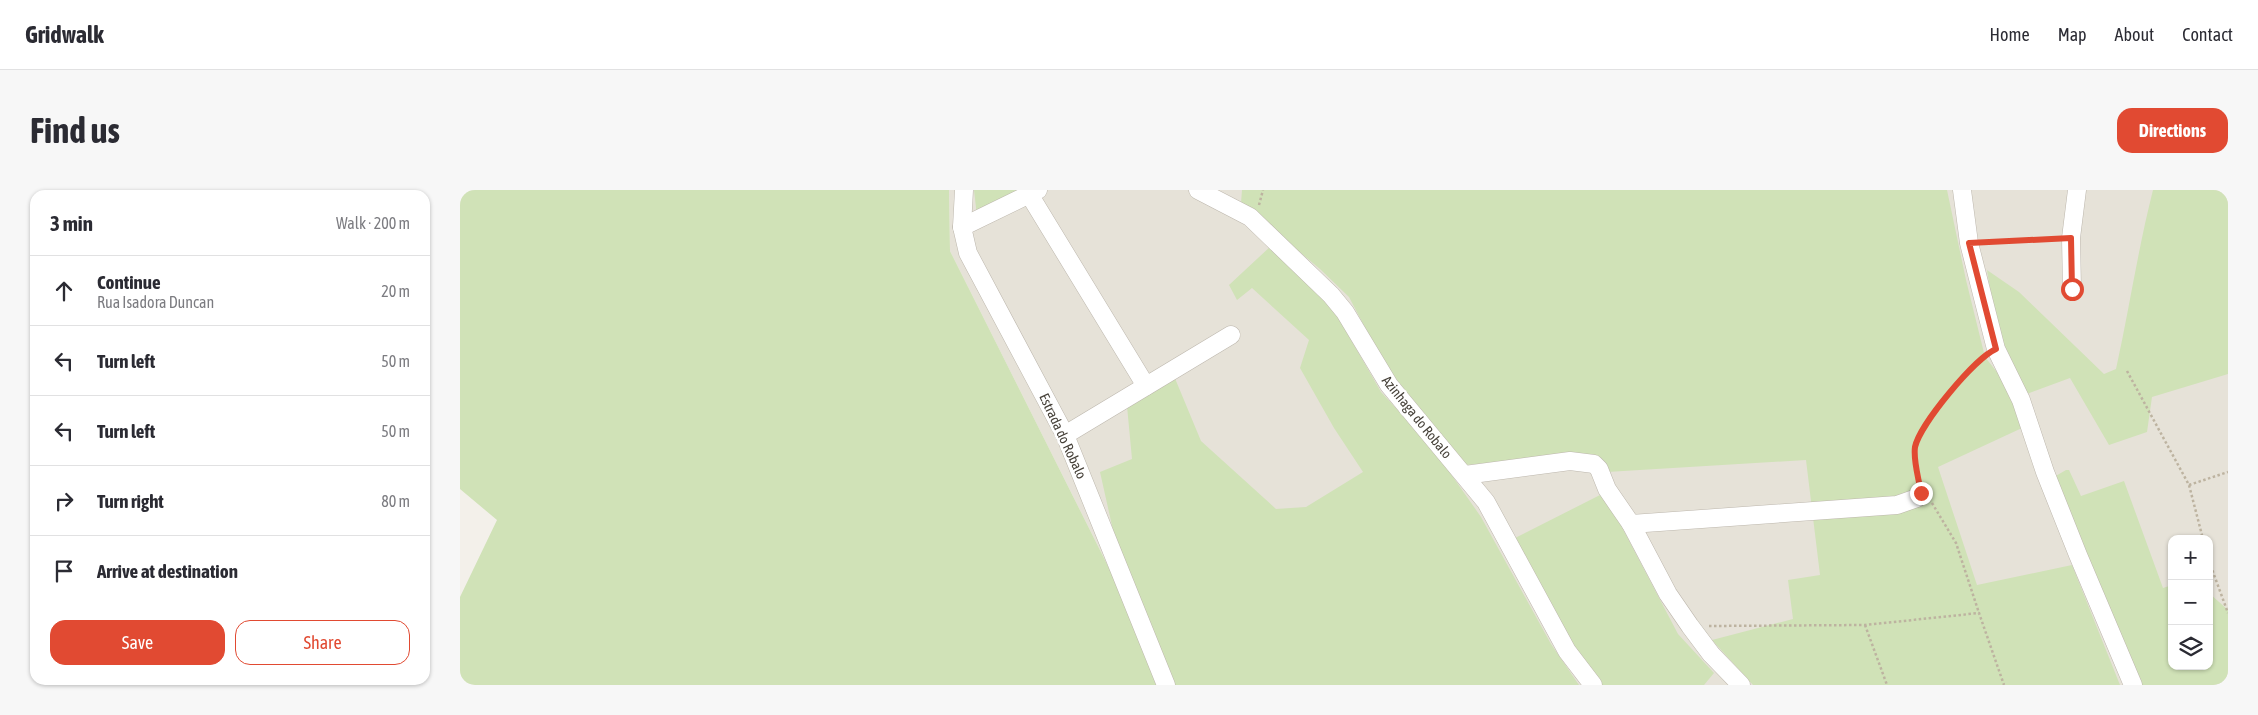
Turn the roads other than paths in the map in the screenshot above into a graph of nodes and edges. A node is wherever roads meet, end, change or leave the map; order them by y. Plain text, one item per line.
1 (964, 190) edge
2 (1198, 190) edge
3 (1962, 190) edge
4 (2077, 190) edge
5 (1033, 192) edge
6 (962, 228) junction
7 (2072, 289) dead end
8 (1232, 335) dead end
9 (1146, 386) junction
10 (1065, 435) junction
11 (1465, 475) junction
12 (1921, 493) road end
13 (1631, 524) junction
14 (1166, 685) edge
15 (1593, 685) edge
16 (1741, 685) edge
17 (2133, 685) edge

1 - 6 street, Estrada do Robalo
2 - 11 street, Azinhaga do Robalo
3 - 17 street
4 - 7 street
5 - 6 street
5 - 9 street
6 - 10 street, Estrada do Robalo
8 - 9 street
9 - 10 street
10 - 14 street, Estrada do Robalo
11 - 13 street
11 - 15 street, Azinhaga do Robalo
12 - 13 street
13 - 16 street

